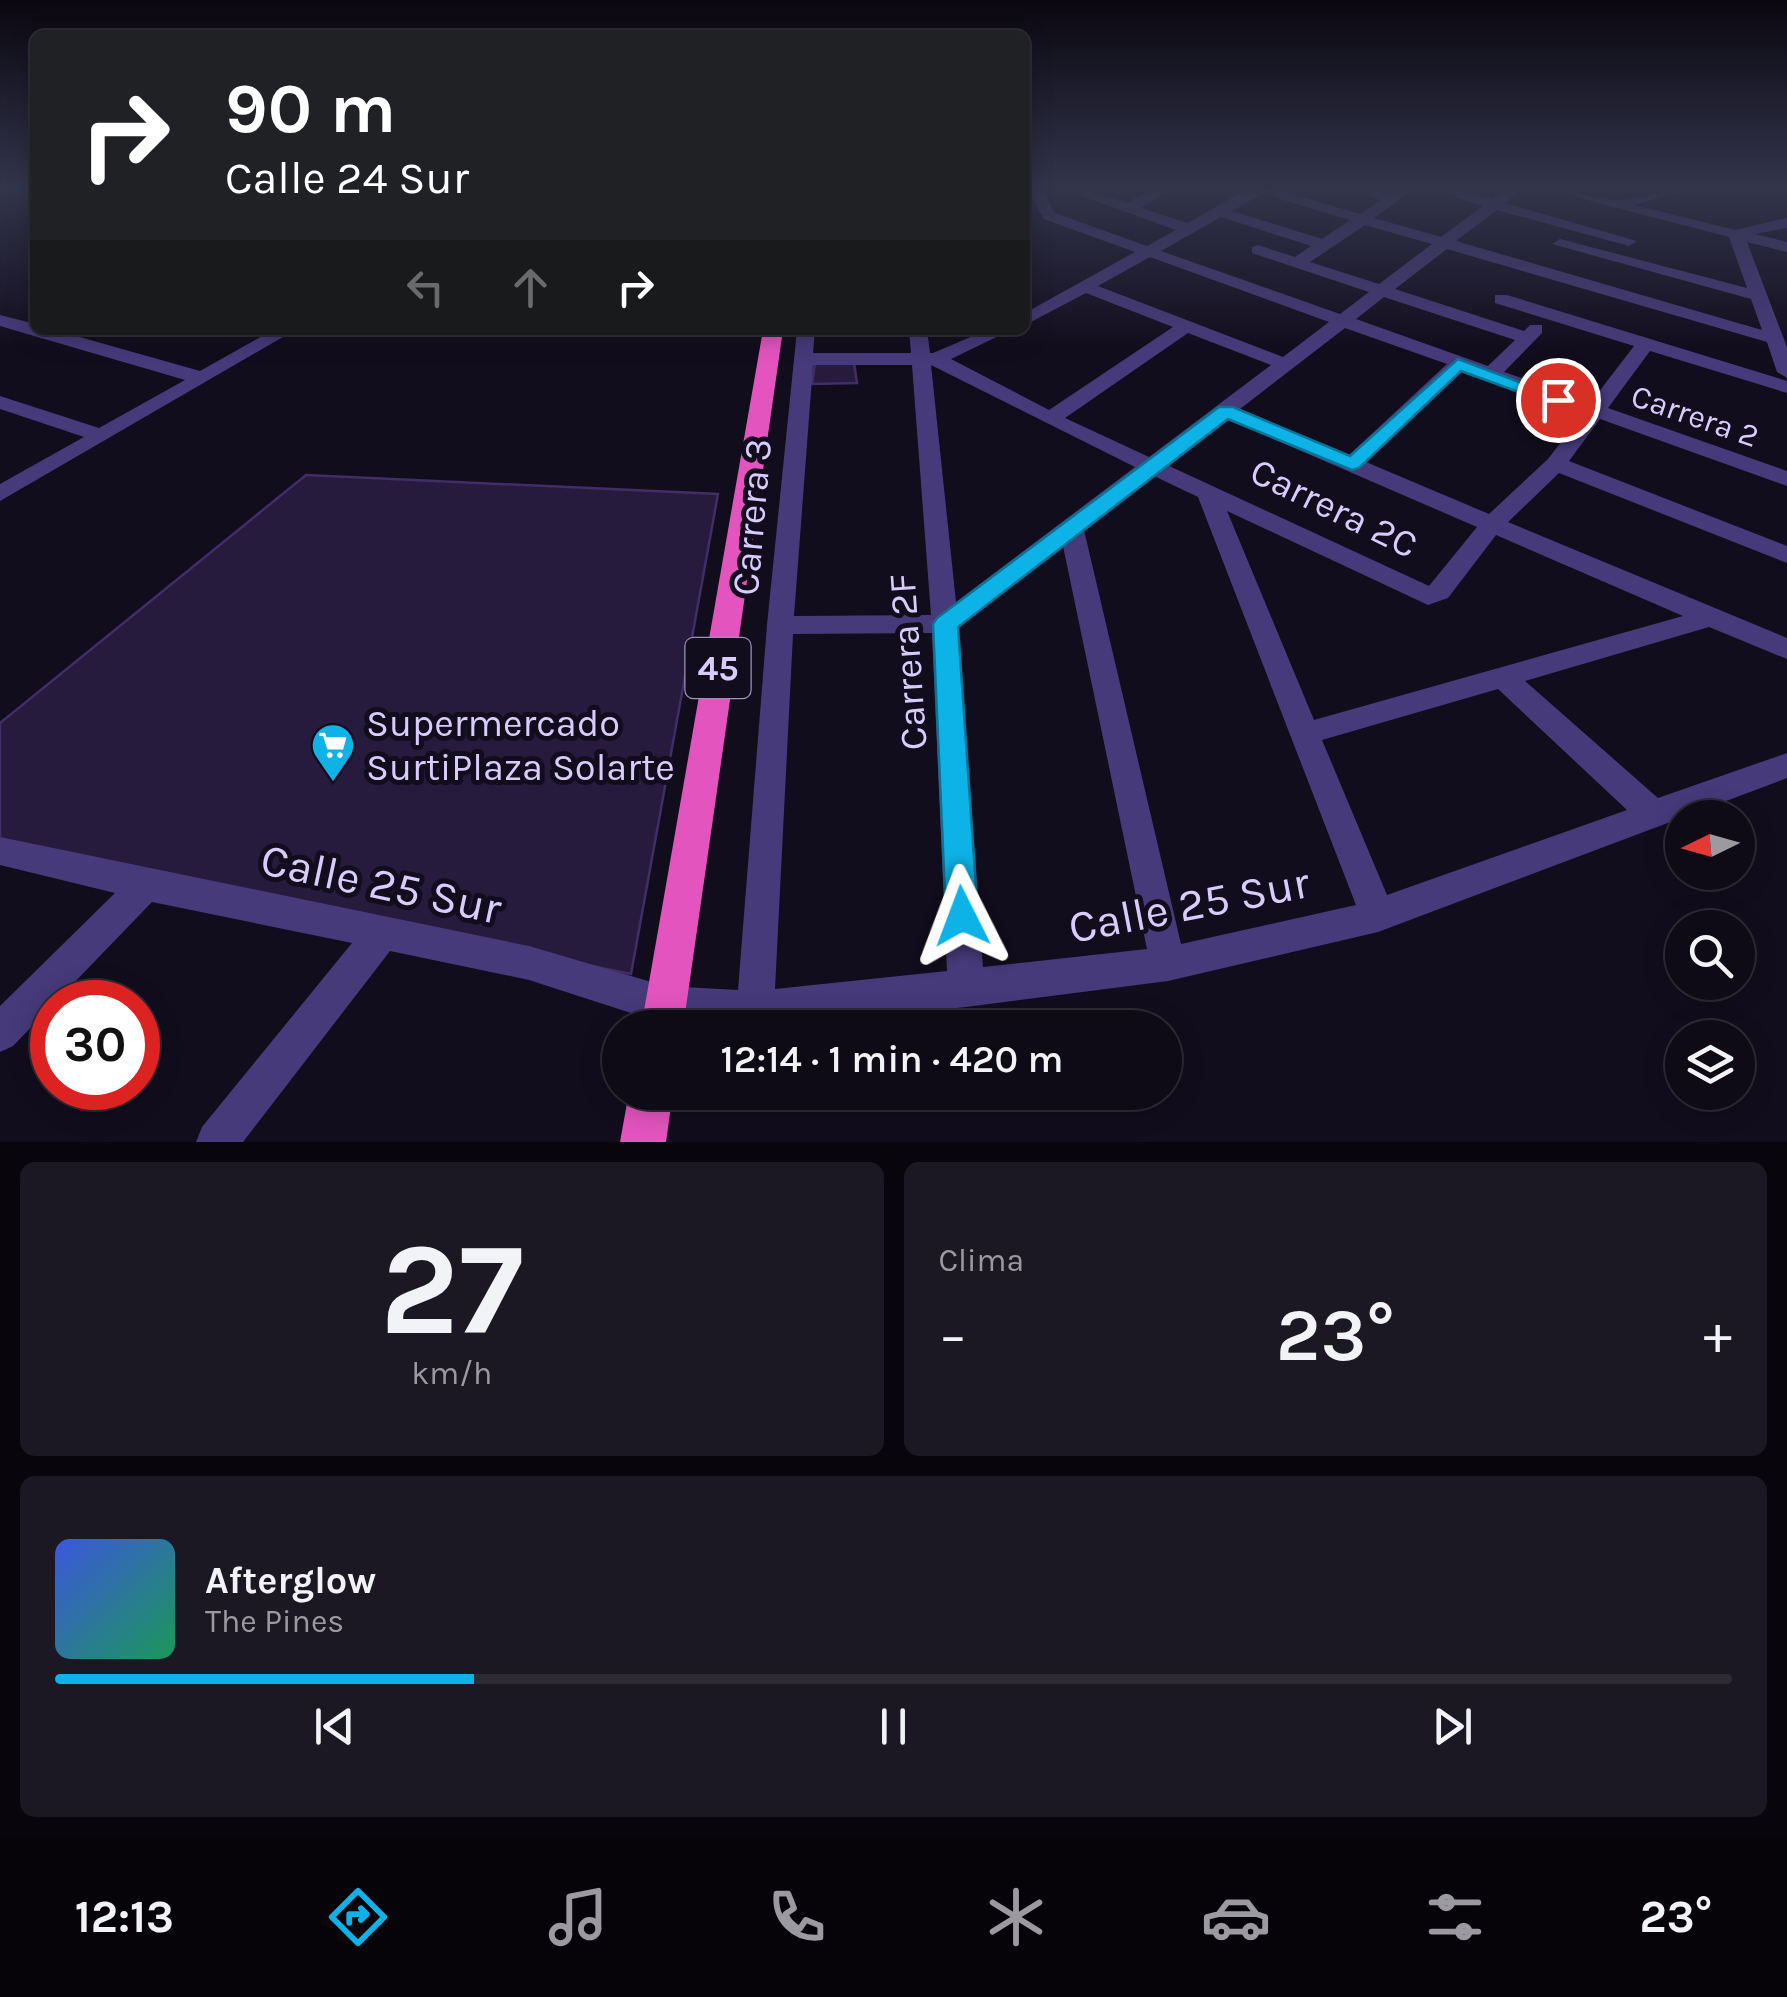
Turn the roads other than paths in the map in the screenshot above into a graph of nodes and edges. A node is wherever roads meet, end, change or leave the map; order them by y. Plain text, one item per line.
1 (1118, 241) edge
2 (1167, 241) edge
3 (1272, 241) edge
4 (1312, 241) edge
5 (1329, 241) edge
6 (1440, 241) edge
7 (1563, 241) edge
8 (1628, 241) edge
9 (1739, 241) edge
10 (1446, 243) junction
11 (1560, 244) junction
12 (1324, 245) junction
13 (1258, 250) junction
14 (1147, 252) junction
15 (1612, 258) junction
16 (1297, 263) junction
17 (1532, 268) junction
18 (1216, 277) junction
19 (1085, 287) junction
20 (1383, 291) junction
21 (1759, 296) junction
22 (1502, 298) junction
23 (1550, 314) junction
24 (1030, 317) edge
25 (30, 318) edge
26 (1342, 322) junction
27 (1476, 322) junction
28 (5, 325) edge
29 (1187, 326) junction
30 (30, 332) edge
31 (42, 335) edge
32 (277, 335) edge
33 (771, 335) edge
34 (806, 335) edge
35 (920, 335) edge
36 (989, 335) edge
37 (1527, 338) junction
38 (1775, 338) junction
39 (1646, 343) junction
40 (804, 359) junction
41 (928, 359) junction
42 (1458, 364) junction
43 (1287, 365) junction
44 (1787, 372) edge
45 (1490, 375) junction
46 (200, 378) junction
47 (1787, 387) edge
48 (0, 402) edge
49 (1226, 411) junction
50 (1592, 412) junction
51 (1050, 418) junction
52 (101, 436) junction
53 (1352, 464) junction
54 (1556, 464) junction
55 (1154, 466) junction
56 (1787, 480) edge
57 (1207, 490) junction
58 (0, 494) edge
59 (1492, 524) junction
60 (1072, 530) junction
61 (1787, 555) edge
62 (1711, 617) junction
63 (780, 624) junction
64 (945, 624) junction
65 (1787, 649) edge
66 (1503, 677) junction
67 (1304, 734) junction
68 (1787, 765) edge
69 (1654, 815) junction
70 (0, 850) edge
71 (146, 885) junction
72 (1378, 916) junction
73 (384, 933) junction
74 (1168, 964) junction
75 (966, 989) junction
76 (649, 1010) edge
77 (665, 1010) edge
78 (756, 1010) joint
79 (0, 1033) edge
80 (648, 1110) edge
81 (217, 1142) edge
82 (643, 1142) edge

1 - 14 street, Carrera 2
2 - 14 street
3 - 13 street
4 - 12 street
5 - 12 street
6 - 10 street
7 - 11 street
8 - 15 street
9 - 21 street
10 - 17 street
10 - 20 street
11 - 15 street
11 - 17 street
12 - 16 street
13 - 16 street
13 - 18 street
14 - 18 street, Carrera 2
14 - 19 street
15 - 21 street
16 - 20 street
17 - 22 street
17 - 38 street
18 - 26 street, Carrera 2
19 - 24 street
19 - 29 street
20 - 26 street
20 - 27 street
21 - 38 street
22 - 23 street
22 - 27 street
23 - 37 street
23 - 39 street
25 - 28 street
26 - 42 street, Carrera 2
26 - 43 street
27 - 37 street
28 - 30 street
29 - 43 street
29 - 51 street
31 - 46 street
32 - 46 street
33 - 77 highway, 45
34 - 40 street, Carrera 3
35 - 41 street, Carrera 2F
36 - 41 street
37 - 45 street
38 - 44 street
39 - 47 street
39 - 50 street
40 - 41 street, Carrera 2C
40 - 63 street, Carrera 3
41 - 51 street, Carrera 2C
41 - 64 street, Carrera 2F
42 - 45 street, Carrera 2
42 - 53 street
43 - 49 street
45 - 50 street, Carrera 2
46 - 52 street
48 - 52 street
49 - 53 street
49 - 55 street
50 - 54 street
50 - 56 street, Carrera 2
51 - 55 street, Carrera 2C
52 - 58 street
53 - 59 street
54 - 59 street
54 - 61 street
55 - 57 street, Carrera 2C
55 - 60 street
57 - 59 street, Carrera 2C
57 - 67 street
59 - 62 street
60 - 64 street
60 - 74 street
62 - 65 street
62 - 66 street
63 - 64 street
63 - 78 street, Carrera 3
64 - 75 street, Carrera 2F
66 - 67 street
66 - 69 street
67 - 72 street
68 - 69 street, Calle 25 Sur
69 - 72 street, Calle 25 Sur
70 - 71 street, Calle 25 Sur
71 - 73 street, Calle 25 Sur
71 - 79 street
72 - 74 street, Calle 25 Sur
73 - 76 street, Calle 25 Sur
73 - 81 street
74 - 75 street, Calle 25 Sur
75 - 78 street, Calle 25 Sur
80 - 82 highway

